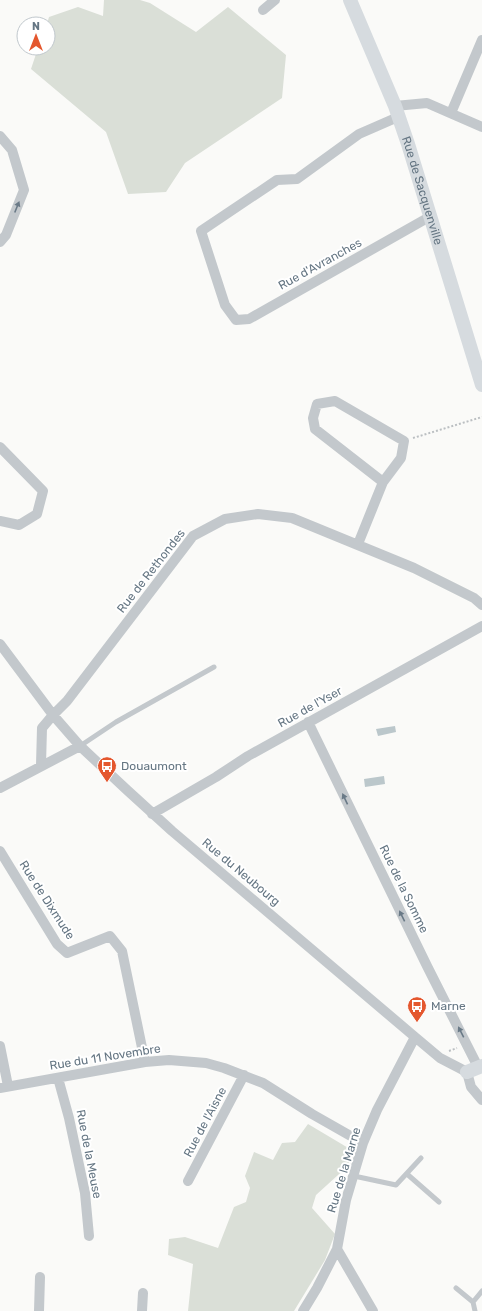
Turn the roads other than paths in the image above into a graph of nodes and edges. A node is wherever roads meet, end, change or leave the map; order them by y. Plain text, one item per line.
1 (275, 0) edge
2 (350, 0) edge
3 (263, 10) dead end
4 (482, 40) edge
5 (396, 111) junction
6 (451, 113) junction
7 (482, 127) edge
8 (0, 136) edge
9 (431, 216) junction
10 (0, 242) edge
11 (482, 385) edge
12 (0, 447) edge
13 (383, 482) junction
14 (0, 521) edge
15 (358, 544) junction
16 (482, 605) edge
17 (482, 626) edge
18 (0, 644) edge
19 (214, 667) dead end
20 (53, 715) junction
21 (308, 722) junction
22 (80, 746) junction
23 (41, 765) junction
24 (0, 788) edge
25 (152, 814) junction
26 (0, 851) edge
27 (415, 1038) junction
28 (0, 1046) edge
29 (144, 1062) junction
30 (476, 1068) edge
31 (244, 1075) junction
32 (58, 1078) junction
33 (4, 1087) edge
34 (482, 1100) edge
35 (364, 1143) junction
36 (421, 1158) dead end
37 (407, 1174) junction
38 (354, 1176) junction
39 (188, 1181) dead end
40 (439, 1202) dead end
41 (89, 1236) dead end
42 (337, 1249) junction
43 (40, 1277) dead end
44 (456, 1288) dead end
45 (482, 1291) edge
46 (143, 1293) dead end
47 (473, 1302) junction
48 (39, 1311) edge
49 (142, 1311) edge
50 (303, 1311) edge
51 (373, 1311) edge
52 (475, 1311) edge

1 - 3 street
2 - 5 street, Rue de Sacquenville
4 - 6 street
5 - 6 street
5 - 9 street, Rue de Sacquenville
5 - 9 street, Rue d'Avranches
6 - 7 street
10 -> 8 street
9 - 11 street, Rue de Sacquenville
12 - 14 street
13 - 13 street
13 - 15 street
15 - 16 street, Rue de Rethondes
15 - 20 street, Rue de Rethondes
17 - 21 street, Rue de l'Yser
18 - 20 street, Rue du Neubourg
19 - 22 lane
20 - 22 street, Rue du Neubourg
20 - 23 street, Rue de Rethondes
21 - 25 street, Rue de l'Yser
30 -> 21 street, Rue de la Somme
22 - 23 street
22 - 25 street, Rue du Neubourg
23 - 24 street
25 - 27 street, Rue du Neubourg
26 - 29 street, Rue de Dixmude
27 - 30 street, Rue du Neubourg
27 - 35 street, Rue de la Marne
28 - 33 street
29 - 31 street, Rue du 11 Novembre
29 - 32 street, Rue du 11 Novembre
30 - 34 street
31 - 35 street, Rue du 11 Novembre
31 - 39 street, Rue de l'Aisne
32 - 33 street, Rue du 11 Novembre
32 - 41 street, Rue de la Meuse
35 - 38 street, Rue de la Marne
36 - 37 lane
37 - 38 lane
37 - 40 lane
38 - 42 street, Rue de la Marne
42 - 50 street, Rue de la Marne
42 - 51 street
43 - 48 street
44 - 47 lane
45 - 47 lane
46 - 49 street
47 - 52 lane

